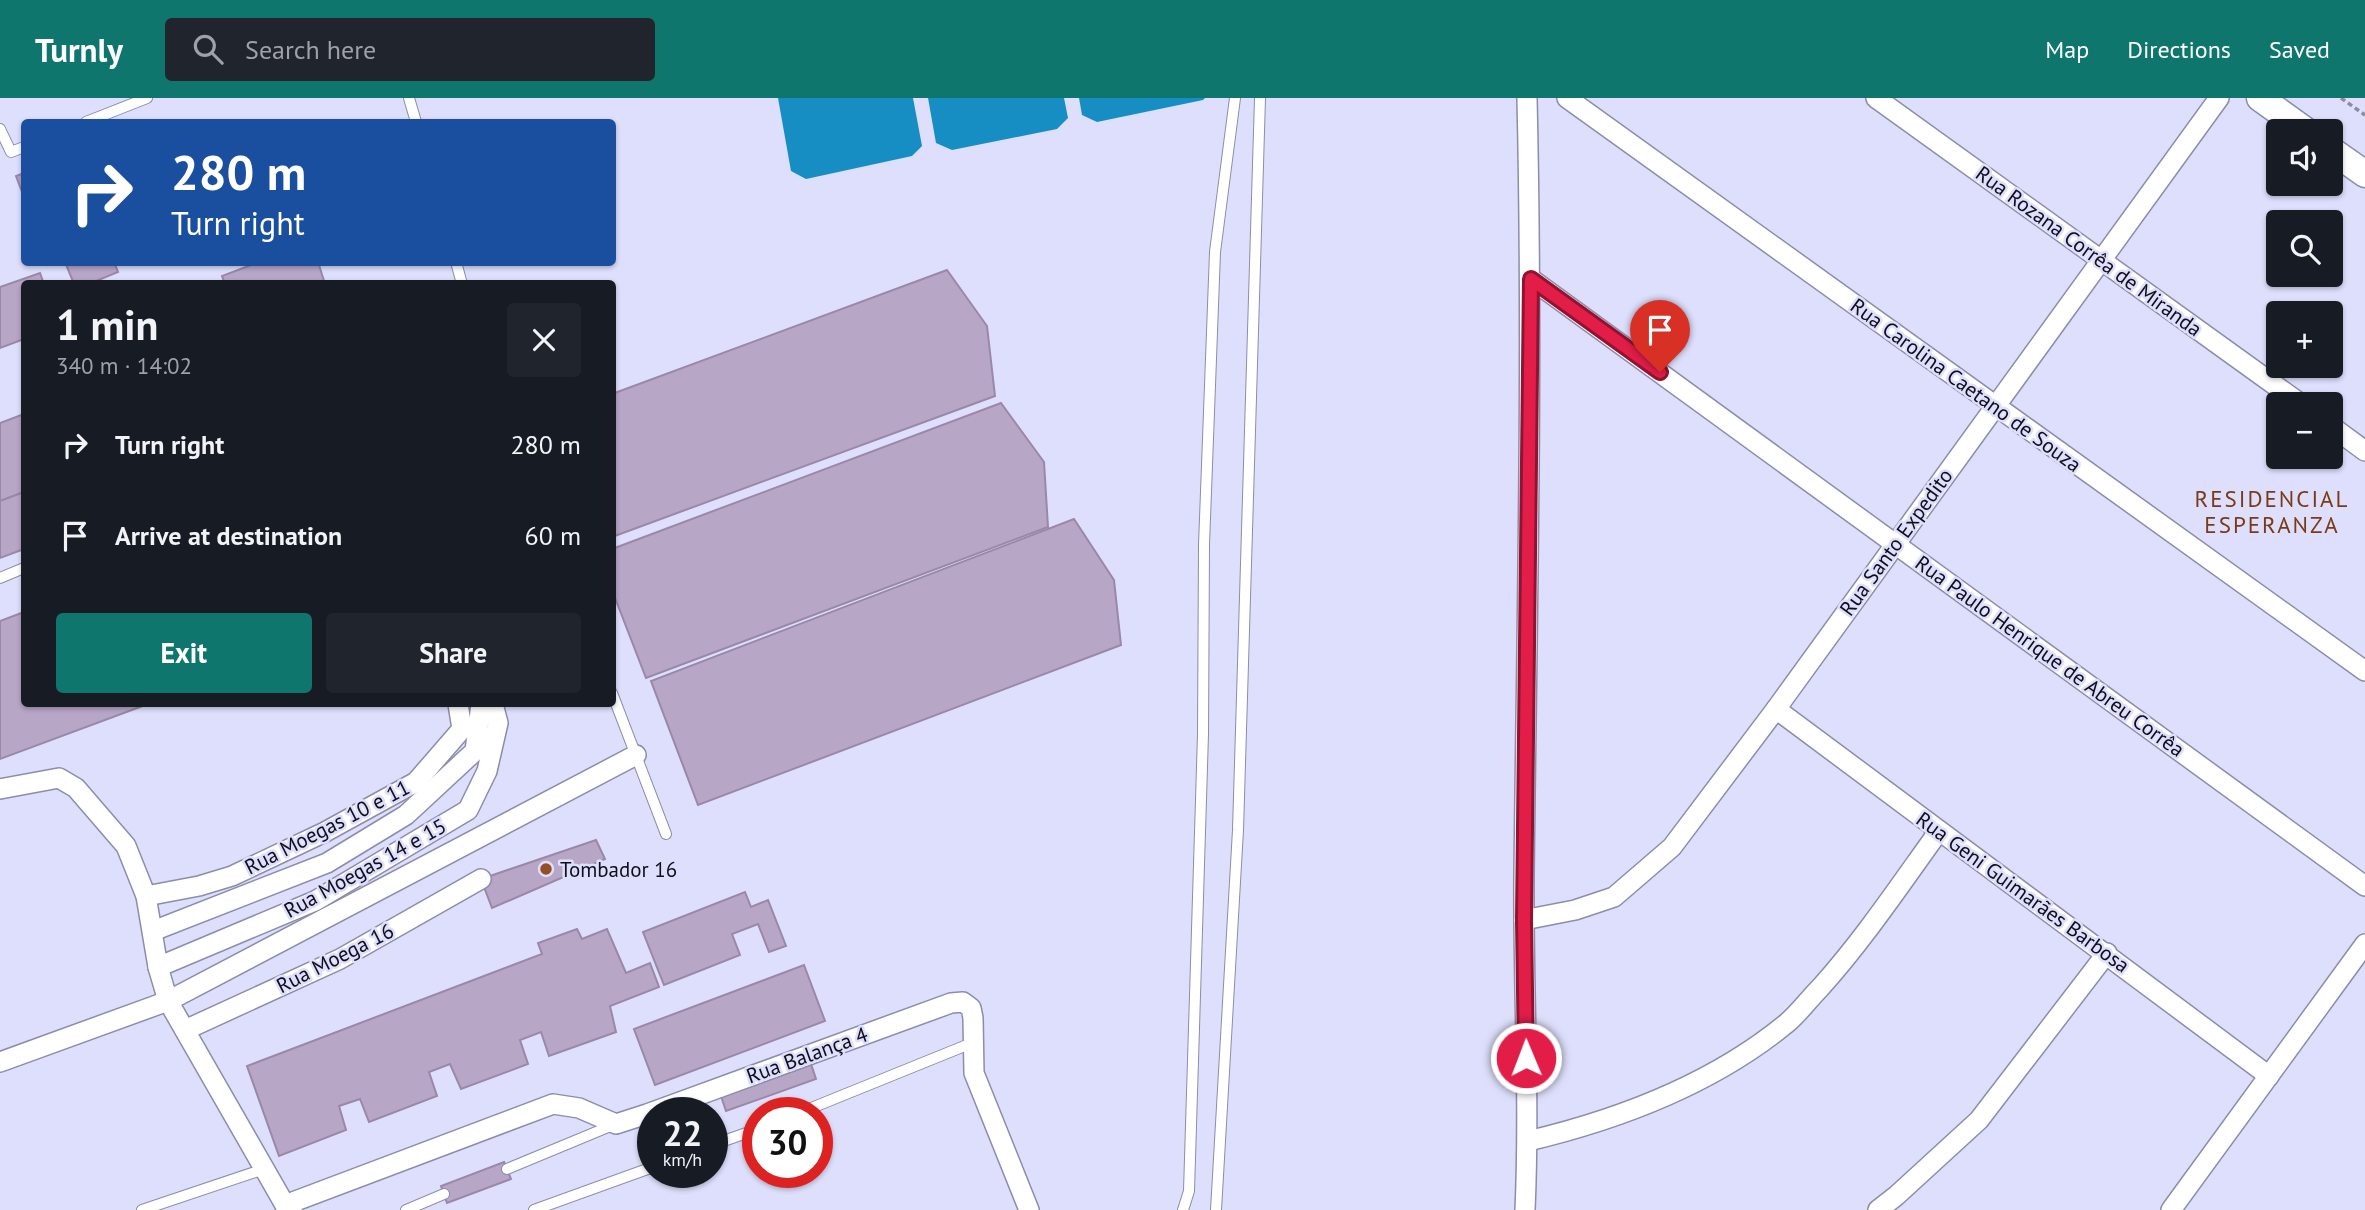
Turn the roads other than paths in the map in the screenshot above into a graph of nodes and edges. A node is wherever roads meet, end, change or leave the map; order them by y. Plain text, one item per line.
1 (147, 98) edge
2 (409, 98) edge
3 (1235, 98) edge
4 (1260, 98) edge
5 (1527, 98) edge
6 (1567, 98) edge
7 (1876, 98) edge
8 (2219, 98) edge
9 (2260, 98) edge
10 (94, 119) edge
11 (415, 119) edge
12 (2289, 119) edge
13 (0, 129) edge
14 (21, 148) edge
15 (2343, 158) edge
16 (2365, 174) edge
17 (2102, 259) junction
18 (1531, 279) junction
19 (2285, 392) edge
20 (1995, 407) junction
21 (2343, 435) edge
22 (2365, 451) edge
23 (1895, 542) junction
24 (21, 569) edge
25 (0, 578) edge
26 (2365, 671) edge
27 (616, 704) edge
28 (458, 707) edge
29 (481, 707) edge
30 (494, 707) edge
31 (1776, 709) junction
32 (636, 755) junction
33 (0, 789) edge
34 (1939, 831) junction
35 (666, 834) dead end
36 (481, 879) dead end
37 (2365, 886) edge
38 (146, 896) junction
39 (1524, 920) junction
40 (153, 931) junction
41 (2365, 944) edge
42 (2107, 953) junction
43 (158, 967) junction
44 (168, 1001) junction
45 (185, 1030) junction
46 (972, 1043) junction
47 (0, 1062) edge
48 (2269, 1076) junction
49 (833, 1099) edge
50 (616, 1124) junction
51 (1528, 1141) junction
52 (264, 1169) junction
53 (507, 1169) dead end
54 (637, 1173) edge
55 (444, 1195) dead end
56 (289, 1208) edge
57 (142, 1210) edge
58 (406, 1210) edge
59 (534, 1210) edge
60 (1029, 1210) edge
61 (1184, 1210) edge
62 (1216, 1210) edge
63 (1525, 1210) edge
64 (1878, 1210) edge
65 (2171, 1210) edge

1 - 10 lane
2 - 11 lane
3 - 61 lane
4 - 62 lane
5 - 18 street
6 - 20 street, Rua Carolina Caetano de Souza
7 - 17 street, Rua Rozana Corrêa de Miranda
8 - 17 street, Rua Santo Expedito
9 - 12 street
13 - 14 lane
15 - 16 street
17 - 19 street, Rua Rozana Corrêa de Miranda
17 - 20 street, Rua Santo Expedito
18 - 23 street, Rua Paulo Henrique de Abreu Corrêa
18 - 39 street
20 - 23 street, Rua Santo Expedito
20 - 26 street, Rua Carolina Caetano de Souza
21 - 22 street
23 - 31 street, Rua Santo Expedito
23 - 37 street, Rua Paulo Henrique de Abreu Corrêa
24 - 25 lane
27 - 32 lane
28 - 38 street, Rua Moegas 10 e 11
29 - 40 street
30 - 43 street, Rua Moegas 14 e 15
31 - 34 street, Rua Geni Guimarães Barbosa
31 - 39 street, Rua Santo Expedito
32 - 35 lane
32 - 44 street
33 - 38 street
34 - 42 street, Rua Geni Guimarães Barbosa
34 - 51 street
36 - 45 street, Rua Moega 16
38 - 40 street
39 - 51 street
40 - 43 street
41 - 48 street
42 - 48 street, Rua Geni Guimarães Barbosa
42 - 64 street
43 - 44 street
44 - 45 street
44 - 47 street
45 - 52 street
46 - 49 lane
46 - 50 street, Rua Balança 4
46 - 60 street, Rua Balança 4
48 - 65 street
50 - 53 lane
50 - 56 street
51 - 63 street
52 - 56 street
52 - 57 lane
54 - 59 lane
55 - 58 lane

